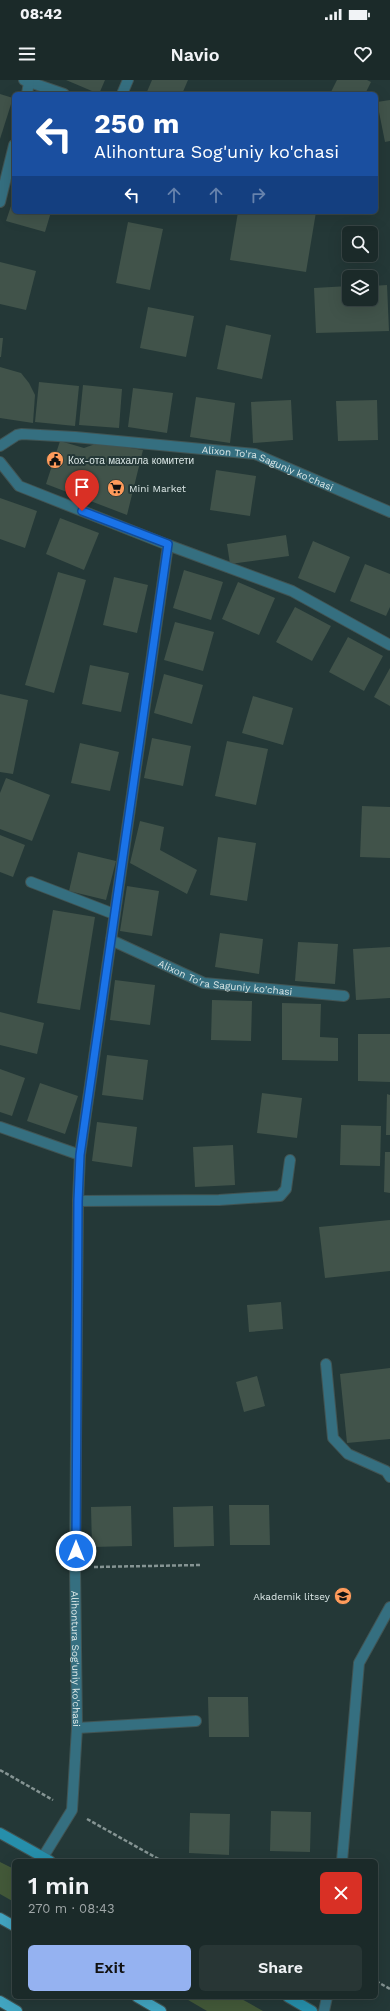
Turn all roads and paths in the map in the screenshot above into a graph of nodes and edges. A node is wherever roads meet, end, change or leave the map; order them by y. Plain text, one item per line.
1 (128, 80) edge
2 (27, 81) edge
3 (26, 92) edge
4 (58, 92) edge
5 (123, 92) edge
6 (12, 153) edge
7 (0, 202) edge
8 (0, 446) edge
9 (0, 462) edge
10 (390, 512) edge
11 (168, 544) junction
12 (390, 645) edge
13 (30, 882) dead end
14 (114, 914) junction
15 (111, 940) junction
16 (344, 996) dead end
17 (0, 1127) edge
18 (80, 1155) junction
19 (290, 1160) dead end
20 (78, 1201) junction
21 (326, 1364) dead end
22 (390, 1476) edge
23 (201, 1564) dead end
24 (76, 1567) junction
25 (390, 1607) edge
26 (196, 1721) dead end
27 (77, 1728) junction
28 (0, 1832) edge
29 (47, 1859) edge
30 (342, 1859) edge
31 (0, 1918) edge
32 (12, 1925) edge
33 (378, 1982) edge
34 (390, 1989) edge
35 (140, 1999) edge
36 (291, 1999) edge
37 (327, 1999) edge
38 (0, 2001) edge
39 (17, 2011) edge
40 (161, 2011) edge
41 (312, 2011) edge
42 (324, 2011) edge

1 - 5 street
2 - 3 street
2 - 4 street
6 - 7 street
8 - 10 street, Alixon To'ra Saguniy ko'chasi
9 - 11 street
11 - 12 street
11 - 14 street, Alihontura Sog'uniy ko'chasi
13 - 14 street
14 - 15 street, Alihontura Sog'uniy ko'chasi
15 - 16 street, Alixon To'ra Saguniy ko'chasi
15 - 18 street, Alihontura Sog'uniy ko'chasi
17 - 18 street
18 - 20 street, Alihontura Sog'uniy ko'chasi
19 - 20 street
20 - 24 street, Alihontura Sog'uniy ko'chasi
21 - 22 street
23 - 24 path
24 - 27 street, Alihontura Sog'uniy ko'chasi
25 - 30 street
26 - 27 street
27 - 29 street, Alihontura Sog'uniy ko'chasi
28 - 29 street
31 - 32 main road
33 - 34 path
35 - 40 main road
36 - 41 street
37 - 42 street
38 - 39 main road

